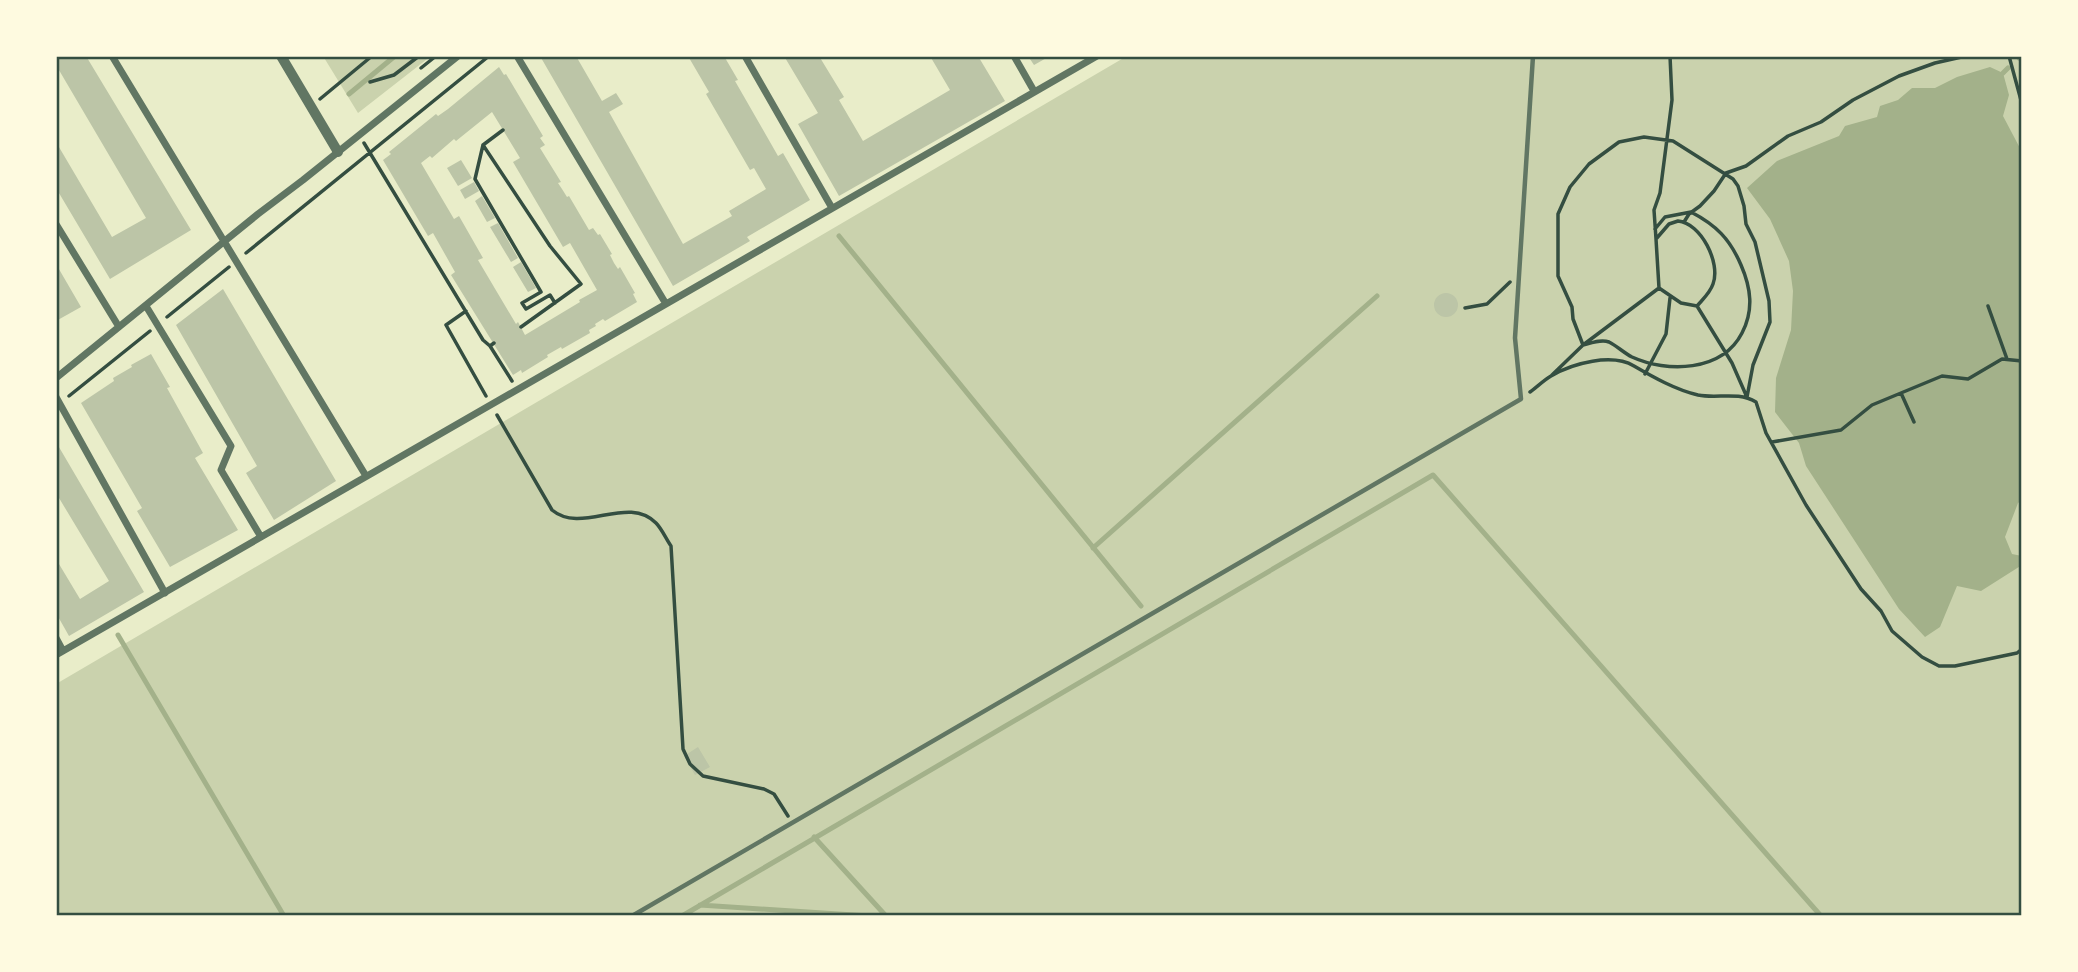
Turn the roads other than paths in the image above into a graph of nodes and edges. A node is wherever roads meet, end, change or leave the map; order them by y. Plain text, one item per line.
1 (111, 56) edge
2 (281, 56) edge
3 (458, 56) edge
4 (517, 56) edge
5 (746, 56) edge
6 (1014, 56) edge
7 (1097, 56) edge
8 (1533, 56) edge
9 (1034, 91) junction
10 (338, 152) junction
11 (832, 208) junction
12 (56, 224) edge
13 (223, 243) junction
14 (666, 304) junction
15 (146, 306) junction
16 (119, 327) junction
17 (56, 378) edge
18 (58, 400) edge
19 (366, 477) junction
20 (261, 537) junction
21 (165, 593) junction
22 (56, 638) edge
23 (60, 653) edge
24 (632, 916) edge

1 - 13 street
2 - 10 street
3 - 10 street
4 - 14 street
5 - 11 street
6 - 9 street
7 - 9 street
8 - 24 lane
9 - 11 street
10 - 13 street
11 - 14 street
12 - 16 street
13 - 15 street
13 - 19 street
14 - 19 street
15 - 16 street
15 - 20 street
16 - 17 street
18 - 21 street
19 - 20 street
20 - 21 street
21 - 23 street
22 - 23 street

